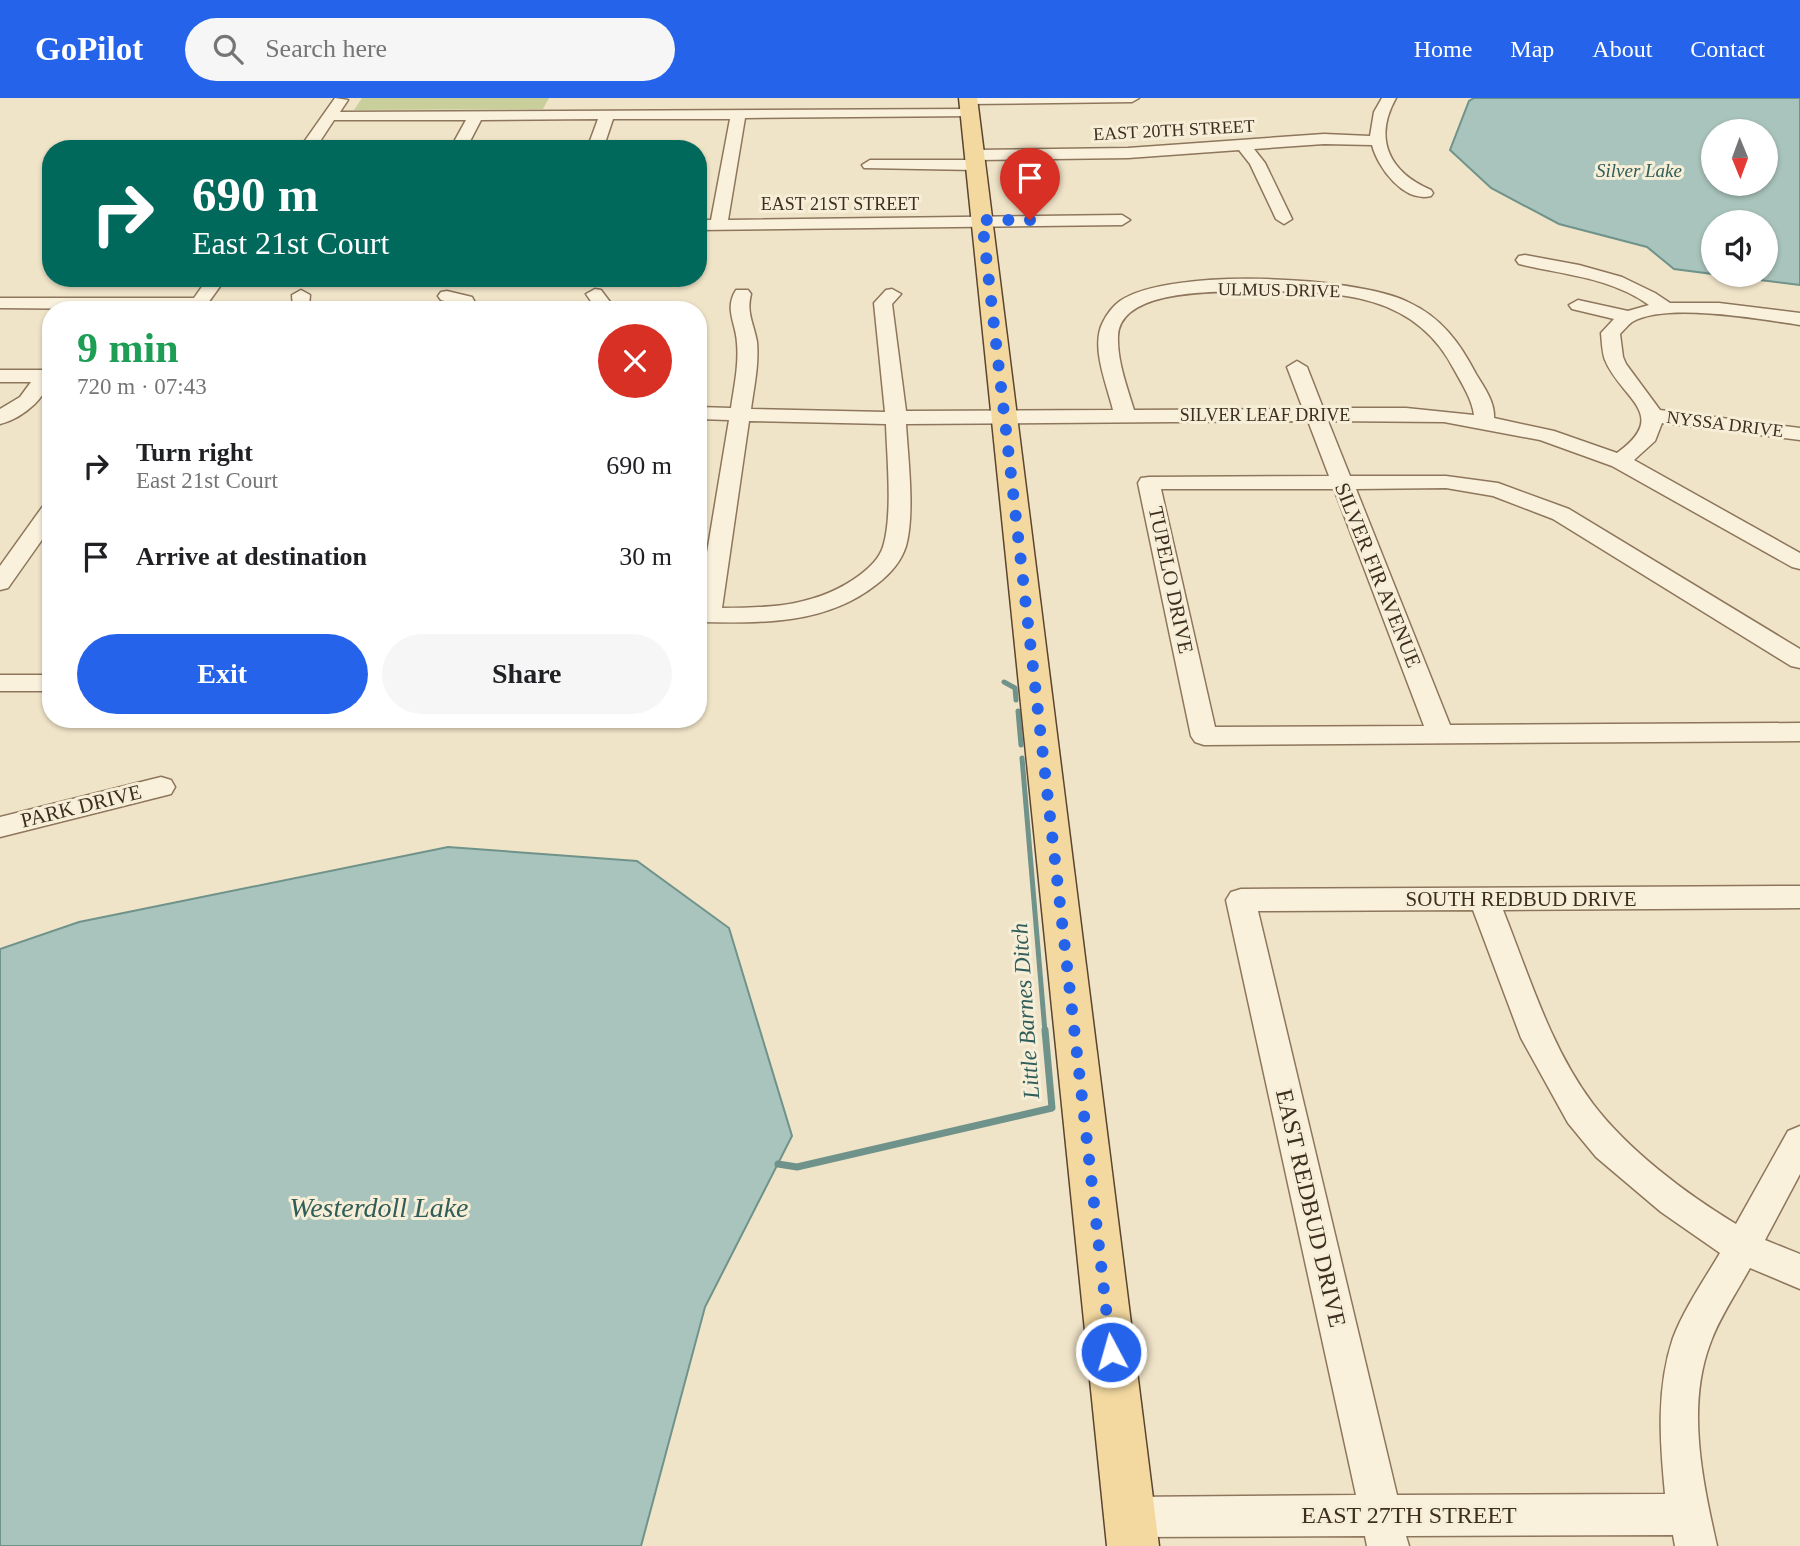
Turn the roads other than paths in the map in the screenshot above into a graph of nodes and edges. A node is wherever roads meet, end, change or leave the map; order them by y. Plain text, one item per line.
1 (343, 98) edge
2 (560, 98) edge
3 (684, 98) edge
4 (817, 98) edge
5 (1132, 98) edge
6 (1389, 98) edge
7 (968, 104) edge
8 (680, 114) junction
9 (738, 114) junction
10 (816, 114) junction
11 (476, 115) junction
12 (551, 115) junction
13 (607, 115) junction
14 (330, 116) junction
15 (313, 140) edge
16 (463, 140) edge
17 (598, 140) edge
18 (1376, 141) junction
19 (1243, 145) junction
20 (975, 160) junction
21 (870, 165) dead end
22 (1425, 193) dead end
23 (1122, 219) dead end
24 (1284, 219) dead end
25 (982, 221) junction
26 (719, 224) junction
27 (707, 225) edge
28 (1525, 260) dead end
29 (892, 293) dead end
30 (742, 294) dead end
31 (1112, 295) dead end
32 (447, 296) dead end
33 (466, 301) edge
34 (1132, 302) junction
35 (0, 303) edge
36 (42, 304) edge
37 (1578, 305) dead end
38 (1664, 307) junction
39 (1630, 317) junction
40 (1800, 319) edge
41 (1297, 367) dead end
42 (0, 376) edge
43 (42, 376) edge
44 (42, 383) edge
45 (707, 413) edge
46 (738, 415) junction
47 (1125, 415) junction
48 (1316, 415) junction
49 (1650, 415) junction
50 (1005, 416) junction
51 (897, 417) junction
52 (0, 418) edge
53 (1483, 421) junction
54 (1800, 434) edge
55 (1620, 461) junction
56 (1341, 482) junction
57 (42, 524) edge
58 (1800, 562) edge
59 (0, 583) edge
60 (707, 597) edge
61 (707, 615) edge
62 (1800, 660) edge
63 (0, 683) edge
64 (42, 683) edge
65 (1800, 732) edge
66 (1441, 735) junction
67 (162, 787) dead end
68 (0, 827) edge
69 (1800, 897) edge
70 (1484, 899) junction
71 (1241, 900) joint
72 (1800, 1141) edge
73 (1742, 1247) junction
74 (1800, 1272) edge
75 (1693, 1530) edge
76 (1131, 1531) edge
77 (1384, 1531) edge

1 - 14 street
2 - 12 street
3 - 8 street
4 - 10 street
5 - 7 street
6 - 18 street
7 - 10 street
7 - 20 main road
8 - 9 street
8 - 13 street
9 - 10 street
9 - 26 street
11 - 12 street
11 - 14 street
11 - 16 street
12 - 13 street
13 - 17 street
14 - 15 street
18 - 19 street, EAST 20TH STREET
18 - 22 street
19 - 20 street, EAST 20TH STREET
19 - 24 street
20 - 21 street, EAST 20TH STREET
20 - 25 main road
23 - 25 street, EAST 21ST STREET
25 - 26 street, EAST 21ST STREET
25 - 50 main road
26 - 27 street, EAST 21ST STREET
28 - 38 street
29 - 51 street
30 - 46 street
31 - 34 street
32 - 33 street
34 - 47 street
34 - 53 street, ULMUS DRIVE
35 - 36 street
37 - 39 street
38 - 39 street
38 - 40 street
39 - 49 street
41 - 48 street, SILVER FIR AVENUE
42 - 43 street
44 - 52 street
45 - 46 street, SILVER LEAF DRIVE
46 - 51 street, SILVER LEAF DRIVE
46 - 60 street
47 - 48 street, SILVER LEAF DRIVE
47 - 50 street, SILVER LEAF DRIVE
48 - 53 street, SILVER LEAF DRIVE
48 - 56 street, SILVER FIR AVENUE
49 - 54 street, NYSSA DRIVE
49 - 55 street
50 - 51 street, SILVER LEAF DRIVE
50 - 76 main road
51 - 61 street
53 - 55 street, SILVER LEAF DRIVE
55 - 58 street, SILVER LEAF DRIVE
56 - 62 street, TUPELO DRIVE
56 - 66 street, SILVER FIR AVENUE
56 - 66 street, TUPELO DRIVE
57 - 59 street
63 - 64 street
65 - 66 street, TUPELO DRIVE
67 - 68 street, PARK DRIVE
69 - 70 street, SOUTH REDBUD DRIVE
70 - 71 street, SOUTH REDBUD DRIVE
70 - 73 street
71 - 77 street, EAST REDBUD DRIVE
72 - 73 street
73 - 74 street
73 - 75 street
75 - 77 street, EAST 27TH STREET
76 - 77 street, EAST 27TH STREET

